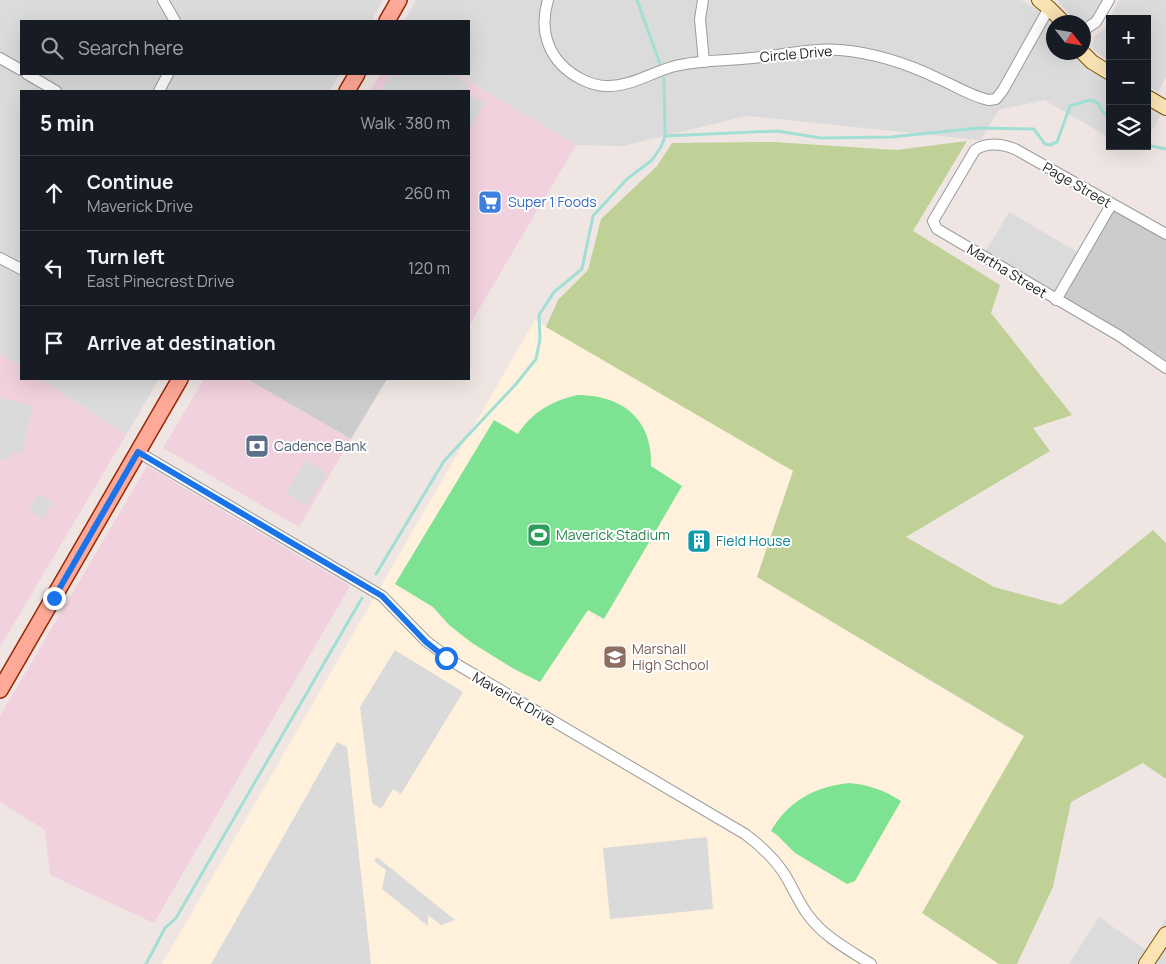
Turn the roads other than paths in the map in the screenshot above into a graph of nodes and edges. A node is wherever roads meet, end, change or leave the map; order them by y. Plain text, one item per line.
1 (163, 0) edge
2 (399, 0) edge
3 (548, 0) edge
4 (703, 0) edge
5 (1109, 0) edge
6 (1044, 4) edge
7 (1056, 15) edge
8 (174, 20) edge
9 (388, 20) edge
10 (1091, 25) edge
11 (0, 58) edge
12 (1090, 60) edge
13 (704, 62) junction
14 (20, 69) edge
15 (1106, 71) edge
16 (29, 75) edge
17 (167, 75) edge
18 (356, 75) edge
19 (54, 90) edge
20 (160, 90) edge
21 (348, 90) edge
22 (1151, 99) edge
23 (1166, 108) edge
24 (986, 145) joint
25 (1111, 205) junction
26 (1166, 234) edge
27 (0, 258) edge
28 (20, 268) edge
29 (1056, 300) junction
30 (1166, 368) edge
31 (179, 380) edge
32 (138, 452) junction
33 (0, 690) edge
34 (1166, 934) edge
35 (871, 964) edge
36 (1146, 964) edge

1 - 8 street
2 - 9 main road
3 - 13 street, Circle Drive
4 - 13 street
5 - 10 street
6 - 7 street
6 - 13 street, Circle Drive
11 - 14 street
12 - 15 street
16 - 19 street
17 - 20 street
18 - 21 main road
22 - 23 street
24 - 25 street, Page Street
24 - 29 street, Martha Street
25 - 26 street, Page Street
25 - 29 street
27 - 28 street
29 - 30 street, Martha Street
31 - 32 main road
32 - 33 main road
32 - 35 street, Maverick Drive
34 - 36 street

